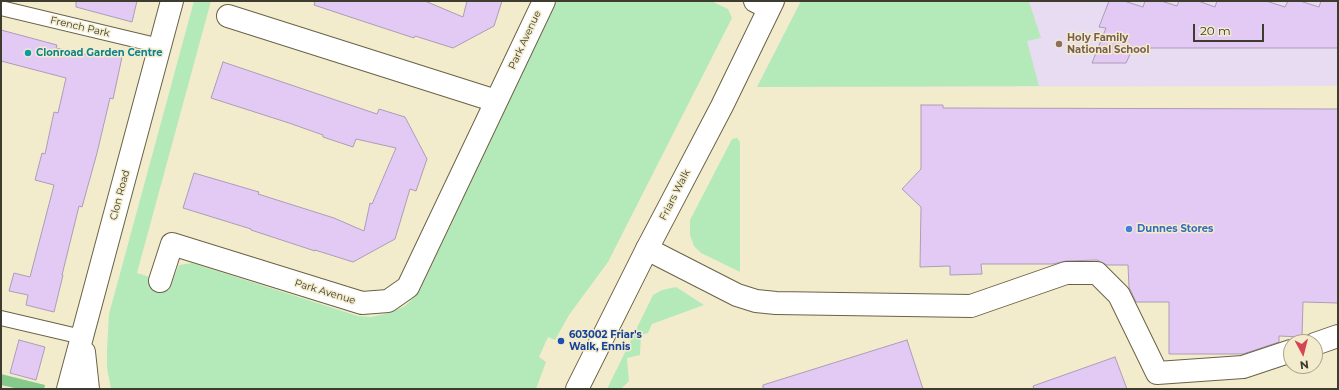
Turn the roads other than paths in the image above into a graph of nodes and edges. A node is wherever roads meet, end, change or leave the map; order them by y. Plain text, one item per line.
1 (172, 1) edge
2 (544, 1) edge
3 (766, 3) edge
4 (1, 8) edge
5 (228, 16) dead end
6 (160, 46) junction
7 (496, 101) junction
8 (647, 249) junction
9 (160, 281) dead end
10 (1, 318) edge
11 (1338, 336) edge
12 (82, 337) junction
13 (1323, 341) edge
14 (1283, 354) edge
15 (68, 389) edge
16 (88, 389) edge
17 (576, 389) edge

1 - 6 street, Clon Road
2 - 7 street, Park Avenue
3 - 8 street, Friars Walk
4 - 6 lane, French Park
5 - 7 street
6 - 12 street, Clon Road
7 - 9 street, Park Avenue
8 - 14 street
8 - 17 street, Friars Walk
10 - 12 lane
11 - 13 street
12 - 15 street, Clon Road
12 - 16 street

